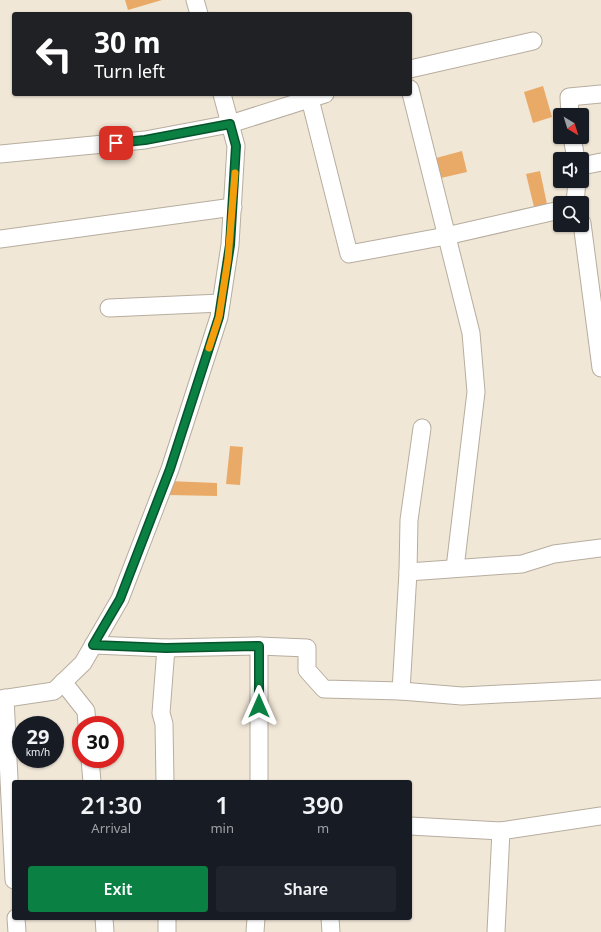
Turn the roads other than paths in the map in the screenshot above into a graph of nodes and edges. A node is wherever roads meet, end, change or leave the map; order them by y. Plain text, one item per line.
1 (195, 0) edge
2 (199, 12) edge
3 (533, 42) dead end
4 (412, 69) edge
5 (601, 94) edge
6 (223, 96) edge
7 (317, 96) edge
8 (412, 96) edge
9 (570, 108) edge
10 (230, 124) junction
11 (0, 154) edge
12 (601, 162) edge
13 (589, 165) edge
14 (233, 207) junction
15 (553, 212) edge
16 (583, 232) edge
17 (446, 236) junction
18 (0, 239) edge
19 (221, 303) junction
20 (109, 308) dead end
21 (601, 368) edge
22 (422, 428) dead end
23 (601, 548) edge
24 (455, 568) junction
25 (408, 572) junction
26 (93, 645) junction
27 (259, 646) junction
28 (166, 648) junction
29 (63, 682) junction
30 (601, 689) edge
31 (401, 691) junction
32 (2, 698) edge
33 (86, 716) edge
34 (91, 768) edge
35 (92, 780) edge
36 (165, 780) edge
37 (259, 780) edge
38 (601, 816) edge
39 (412, 826) edge
40 (501, 831) junction
41 (12, 850) edge
42 (16, 920) edge
43 (104, 920) edge
44 (167, 920) edge
45 (256, 920) edge
46 (330, 920) edge
47 (17, 932) edge
48 (105, 932) edge
49 (167, 932) edge
50 (255, 932) edge
51 (331, 932) edge
52 (496, 932) edge

1 - 2 street
3 - 4 street
5 - 9 street
6 - 10 street
7 - 10 street
7 - 17 street
8 - 17 street
10 - 11 street
10 - 14 street
12 - 13 street
14 - 18 street
14 - 19 street
15 - 17 street
16 - 21 street
17 - 24 street
19 - 20 street
19 - 26 street
22 - 25 street
23 - 24 street
24 - 25 street
25 - 31 street
26 - 28 street
26 - 29 street
27 - 28 street
27 - 31 street
27 - 37 street
28 - 36 street
29 - 32 street
29 - 33 street
30 - 31 street
32 - 41 street
34 - 35 street
38 - 40 street
39 - 40 street
40 - 52 street
42 - 47 street
43 - 48 street
44 - 49 street
45 - 50 street
46 - 51 street

